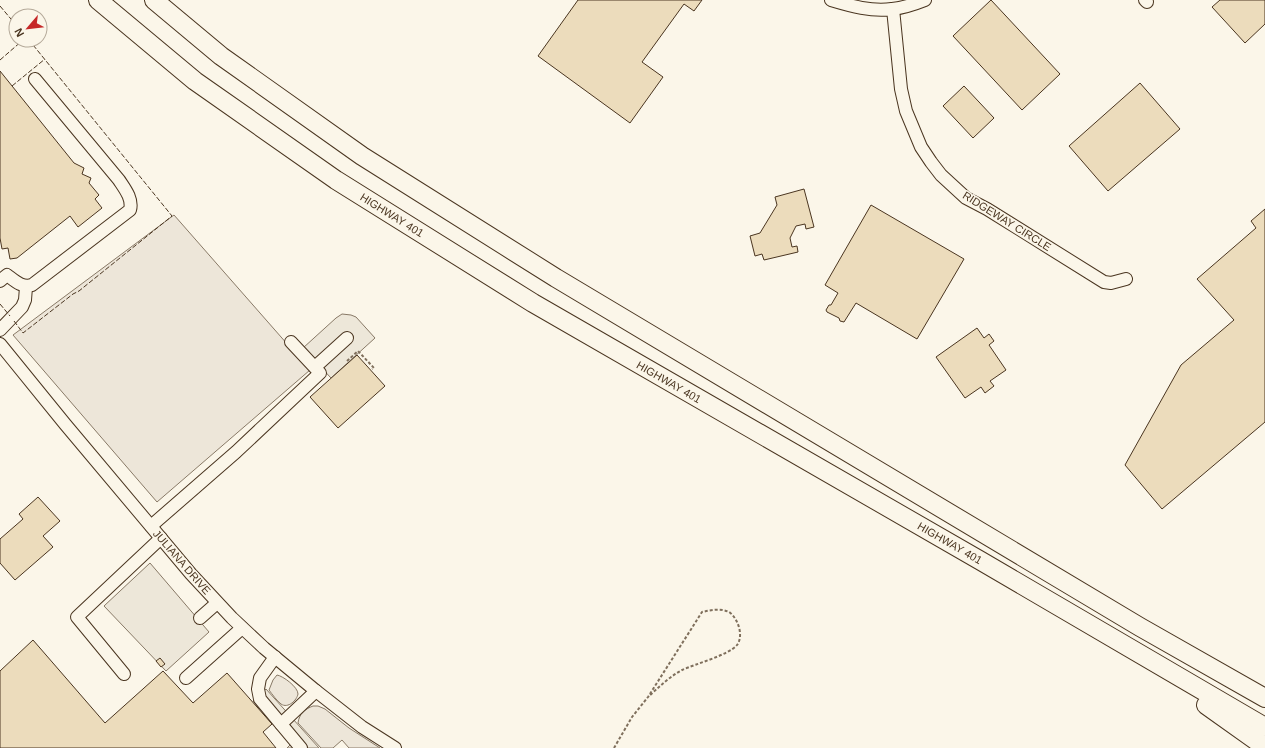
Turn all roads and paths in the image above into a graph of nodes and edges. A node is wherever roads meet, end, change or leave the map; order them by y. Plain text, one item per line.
1 (98, 0) edge
2 (154, 0) edge
3 (831, 0) edge
4 (925, 0) edge
5 (893, 9) junction
6 (35, 79) dead end
7 (2, 274) edge
8 (1126, 279) dead end
9 (26, 287) junction
10 (0, 330) edge
11 (347, 338) dead end
12 (291, 342) dead end
13 (0, 344) edge
14 (347, 361) dead end
15 (314, 368) junction
16 (372, 369) dead end
17 (151, 526) junction
18 (160, 538) junction
19 (217, 603) junction
20 (200, 618) dead end
21 (1140, 627) junction
22 (242, 628) junction
23 (1112, 638) junction
24 (274, 657) junction
25 (124, 674) dead end
26 (186, 678) dead end
27 (1265, 685) edge
28 (316, 691) junction
29 (648, 696) junction
30 (1265, 698) edge
31 (281, 724) junction
32 (1265, 727) edge
33 (1265, 747) edge
34 (301, 748) edge
35 (395, 748) edge
36 (614, 748) edge

1 - 23 highway, HIGHWAY 401
2 - 21 highway
3 - 5 street
4 - 5 street
5 - 8 street, RIDGEWAY CIRCLE
6 - 9 street
7 - 9 street
9 - 10 street
11 - 15 street
12 - 15 street
13 - 17 street, JULIANA DRIVE
14 - 16 path
15 - 17 street
17 - 18 street, JULIANA DRIVE
18 - 19 street, JULIANA DRIVE
18 - 25 street
19 - 20 street
19 - 22 street, JULIANA DRIVE
21 - 27 highway
21 - 30 highway
22 - 24 street, JULIANA DRIVE
22 - 26 street
23 - 32 highway, HIGHWAY 401
23 - 33 highway
24 - 28 street, JULIANA DRIVE
24 - 31 street
28 - 31 street
28 - 35 street, JULIANA DRIVE
29 - 29 path
29 - 36 path
31 - 34 street

